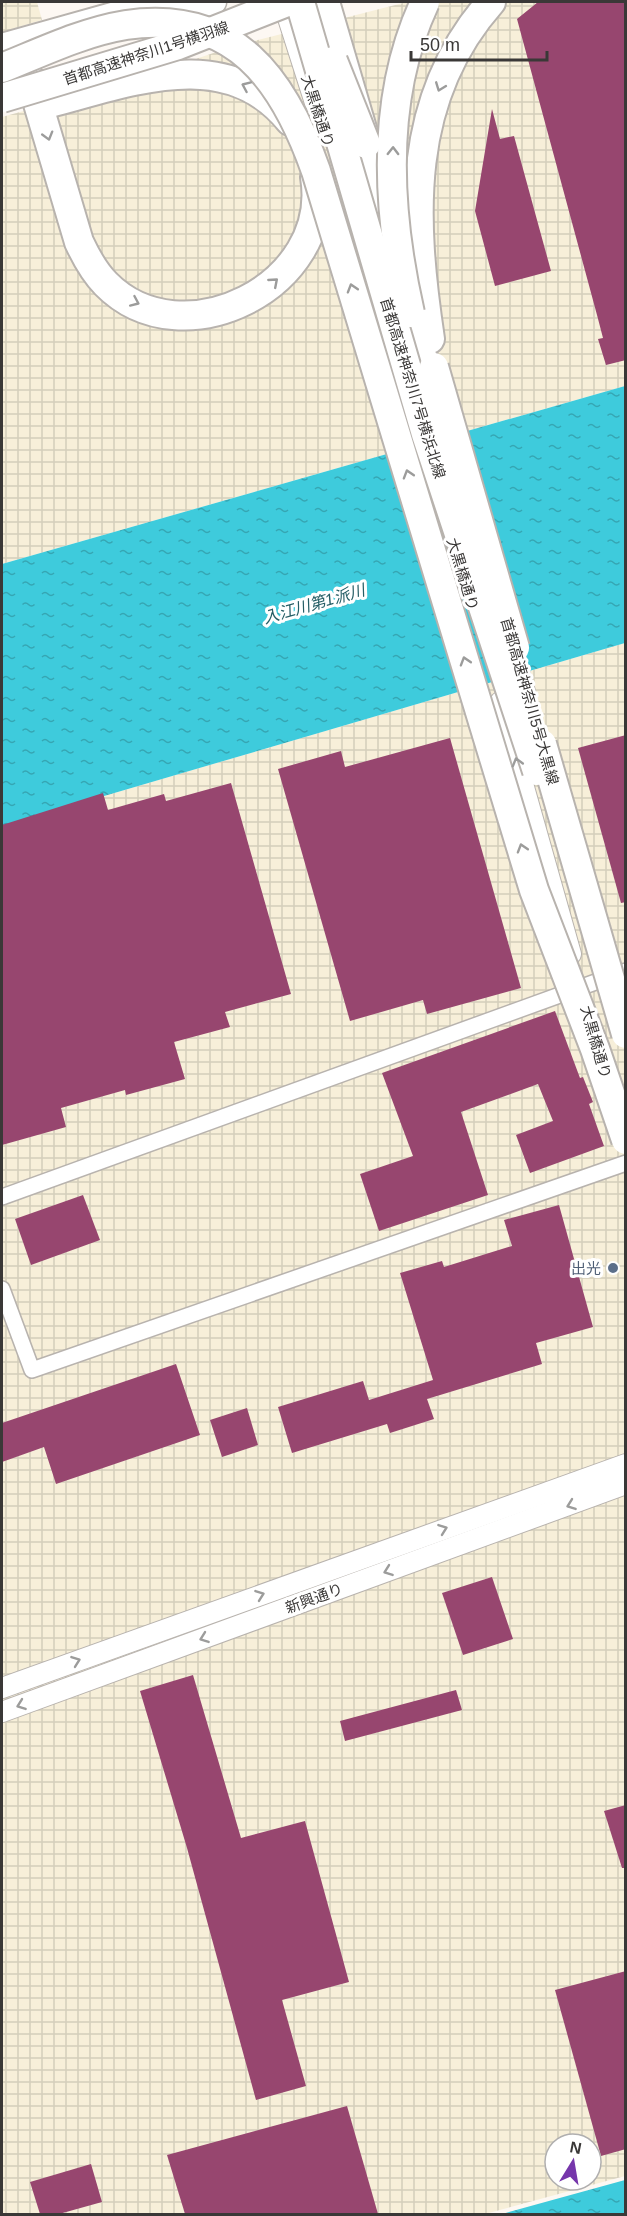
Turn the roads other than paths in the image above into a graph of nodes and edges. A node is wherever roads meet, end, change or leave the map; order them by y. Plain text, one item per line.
1 (91, 2) edge
2 (214, 2) edge
3 (318, 2) edge
4 (325, 2) edge
5 (425, 2) edge
6 (492, 2) edge
7 (291, 4) edge
8 (176, 6) edge
9 (2, 50) edge
10 (2, 66) edge
11 (32, 80) joint
12 (2, 98) edge
13 (2, 115) edge
14 (366, 144) junction
15 (434, 367) junction
16 (537, 771) junction
17 (613, 971) edge
18 (580, 987) junction
19 (626, 1036) edge
20 (626, 1082) edge
21 (626, 1141) edge
22 (626, 1163) edge
23 (2, 1197) edge
24 (2, 1289) edge
25 (626, 1464) edge
26 (626, 1484) edge
27 (2, 1688) edge
28 (2, 1712) edge

1 - 9 highway
2 - 8 main road
3 - 7 main road
3 - 17 street, 大黒橋通り, bridge
4 - 14 highway, 首都高速神奈川7号横浜北線, bridge
16 -> 5 highway, bridge
6 -> 15 highway
7 - 11 main road
7 - 12 highway, 首都高速神奈川1号横羽線, bridge
7 - 14 highway, bridge
7 - 16 highway, 首都高速神奈川7号横浜北線, bridge
18 -> 7 street, 大黒橋通り
8 - 9 highway
8 - 10 highway
21 -> 10 highway, bridge
11 -> 13 highway, bridge
14 - 15 highway, 首都高速神奈川7号横浜北線, bridge
15 - 17 highway, 首都高速神奈川5号大黒線, bridge
16 - 20 highway, 首都高速神奈川5号大黒線
17 - 18 street
17 - 19 highway, 首都高速神奈川5号大黒線, bridge
18 - 21 street, 大黒橋通り
18 - 23 street
22 - 24 street
27 -> 25 street, 新興通り
26 -> 28 street, 新興通り

